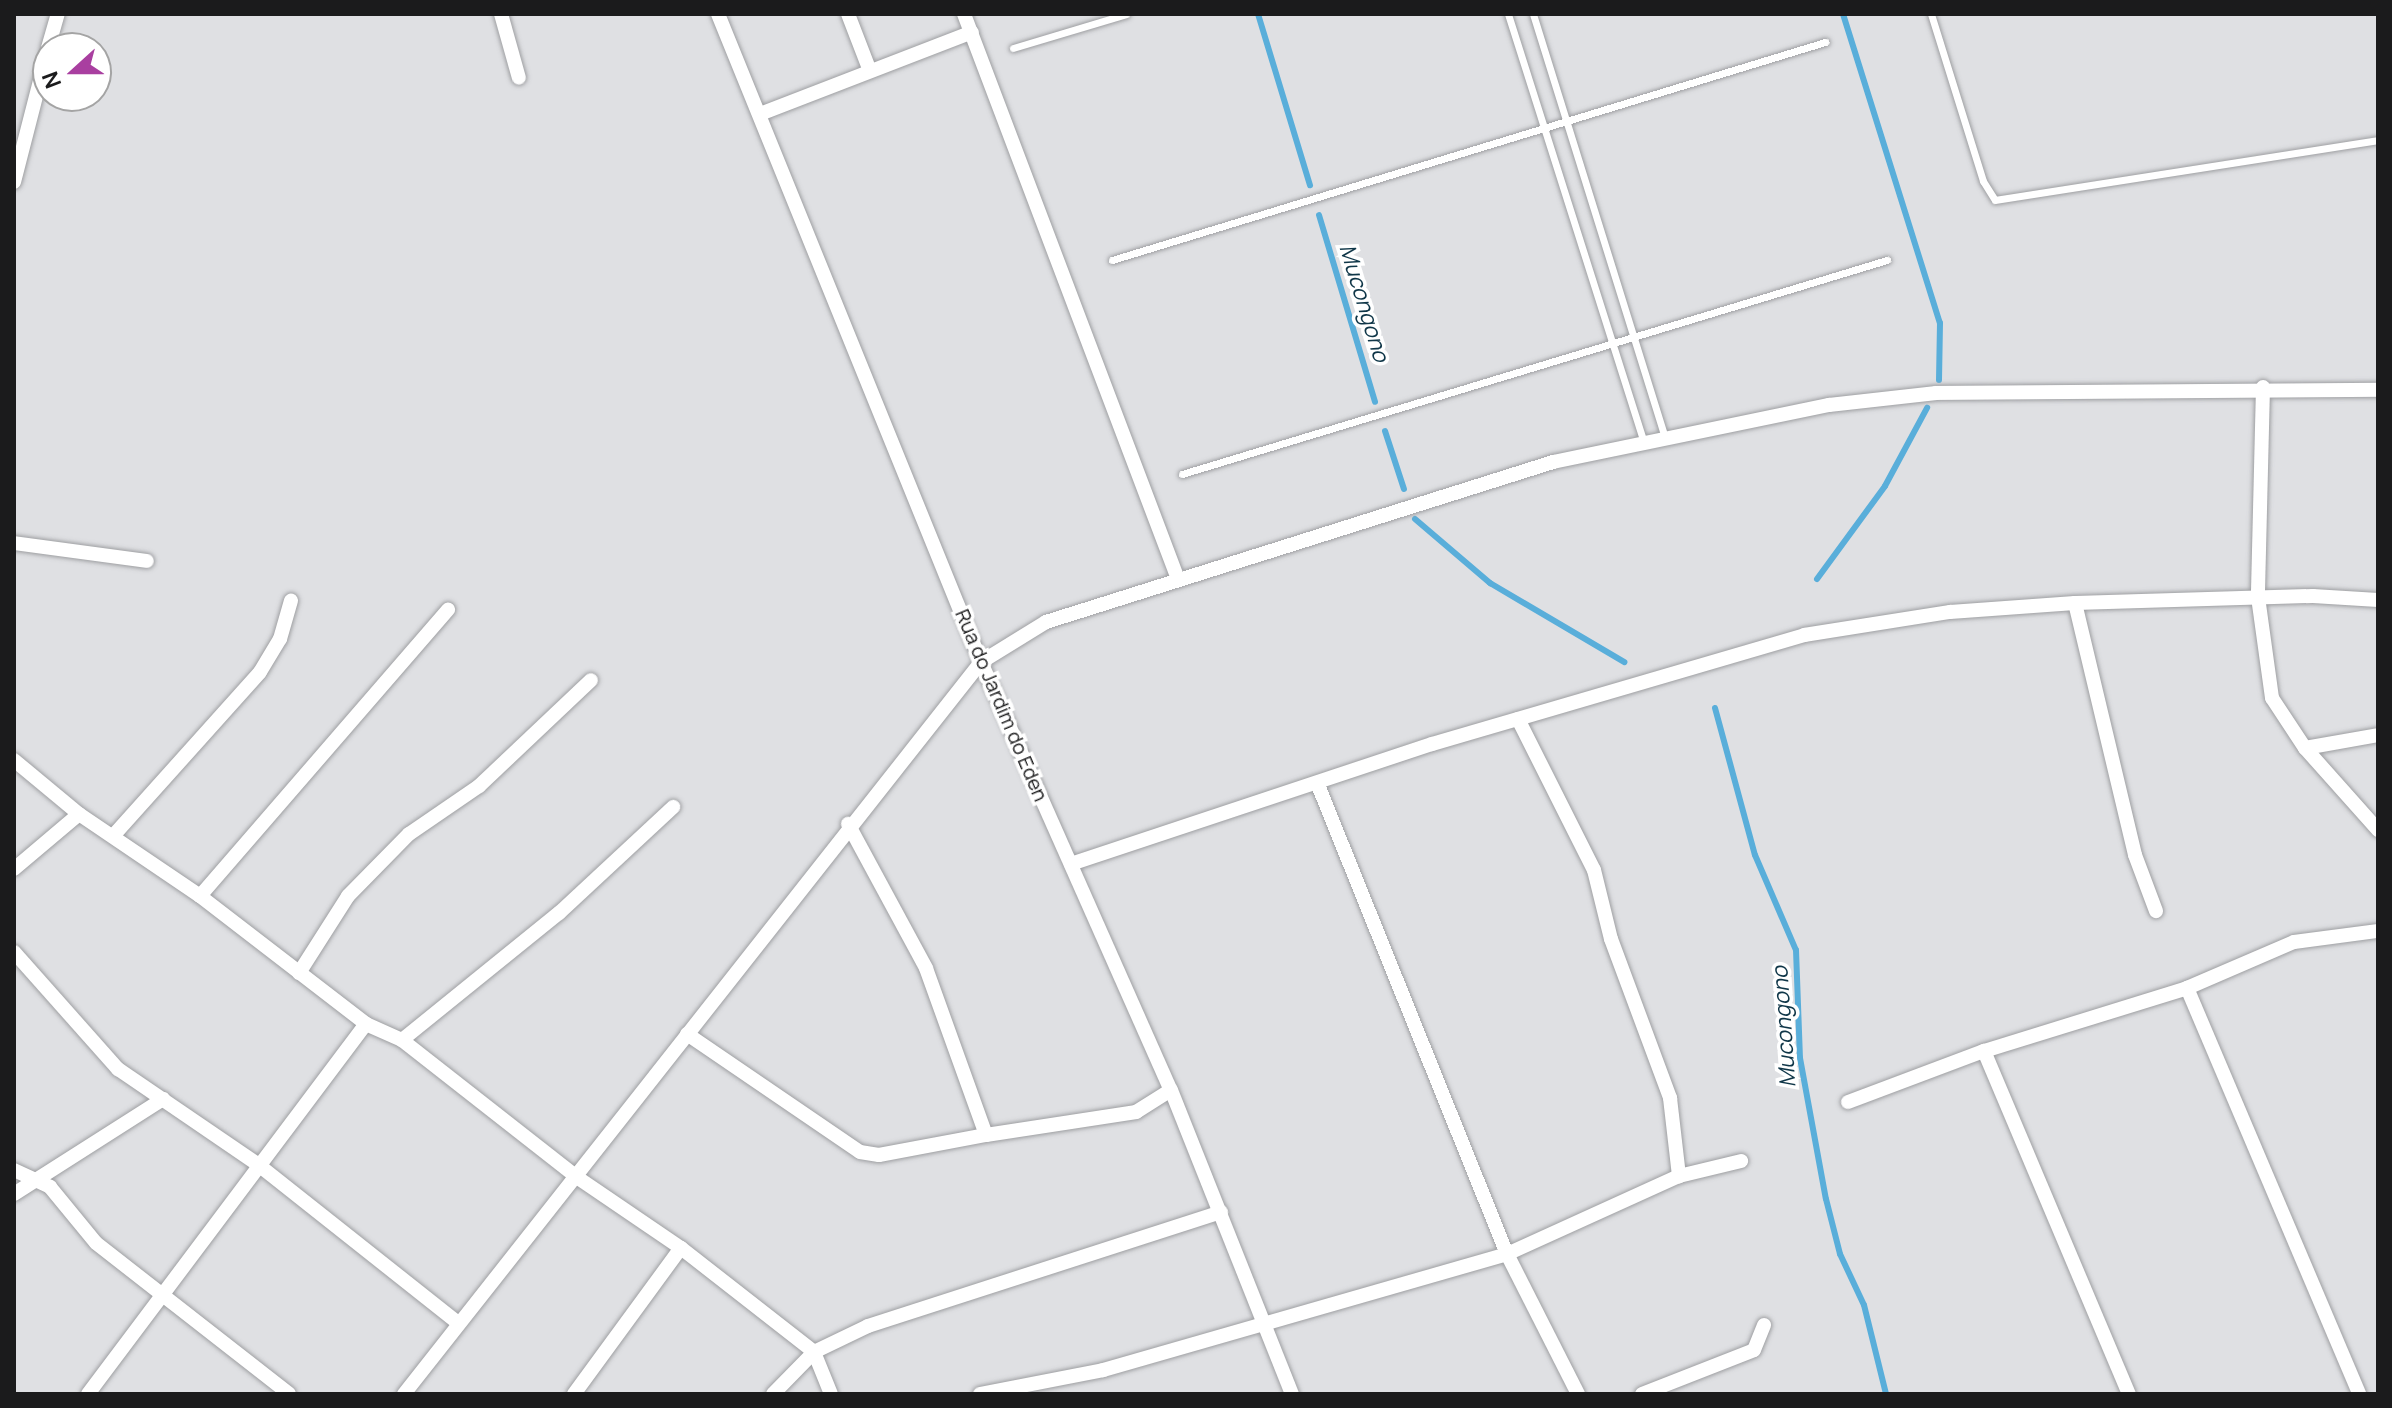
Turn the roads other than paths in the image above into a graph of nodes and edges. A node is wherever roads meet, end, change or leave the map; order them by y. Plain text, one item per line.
1 (501, 14) edge
2 (718, 14) edge
3 (848, 14) edge
4 (964, 14) edge
5 (1126, 14) edge
6 (1508, 14) edge
7 (1533, 14) edge
8 (1931, 14) edge
9 (972, 32) junction
10 (1825, 42) dead end
11 (1013, 48) dead end
12 (870, 71) junction
13 (519, 78) dead end
14 (32, 112) edge
15 (760, 114) junction
16 (1567, 120) junction
17 (1544, 128) junction
18 (2378, 140) edge
19 (14, 182) edge
20 (1112, 260) dead end
21 (1887, 260) dead end
22 (1633, 337) junction
23 (1613, 343) junction
24 (2263, 387) junction
25 (2378, 390) edge
26 (1666, 440) junction
27 (1645, 444) junction
28 (1182, 474) dead end
29 (14, 543) edge
30 (147, 561) dead end
31 (1178, 579) junction
32 (2258, 597) junction
33 (2378, 600) edge
34 (291, 601) dead end
35 (2075, 603) junction
36 (448, 610) dead end
37 (981, 662) junction
38 (591, 680) dead end
39 (1518, 719) junction
40 (2378, 735) edge
41 (2305, 748) junction
42 (14, 760) edge
43 (1318, 785) junction
44 (673, 807) dead end
45 (79, 814) junction
46 (848, 824) junction
47 (2378, 830) edge
48 (113, 836) junction
49 (1071, 864) junction
50 (14, 869) edge
51 (200, 896) junction
52 (2156, 911) dead end
53 (2378, 931) edge
54 (14, 952) edge
55 (299, 973) junction
56 (2187, 988) junction
57 (366, 1024) junction
58 (687, 1034) junction
59 (402, 1040) junction
60 (1984, 1051) junction
61 (1171, 1090) junction
62 (163, 1099) junction
63 (1848, 1102) dead end
64 (986, 1135) junction
65 (1741, 1161) dead end
66 (260, 1166) junction
67 (14, 1170) edge
68 (1679, 1176) junction
69 (578, 1178) junction
70 (38, 1182) junction
71 (14, 1194) edge
72 (1221, 1212) junction
73 (681, 1248) junction
74 (1507, 1254) junction
75 (165, 1296) junction
76 (1263, 1319) junction
77 (458, 1323) junction
78 (1764, 1325) dead end
79 (814, 1352) junction
80 (88, 1394) edge
81 (289, 1394) edge
82 (404, 1394) edge
83 (574, 1394) edge
84 (773, 1394) edge
85 (831, 1394) edge
86 (980, 1394) edge
87 (1292, 1394) edge
88 (1578, 1394) edge
89 (1642, 1394) edge
90 (2129, 1394) edge
91 (2359, 1394) edge

1 - 13 street
2 - 15 street, Rua do Jardim do Eden
3 - 12 street
4 - 9 street
5 - 11 lane
6 - 17 lane
7 - 16 lane
8 - 18 lane
9 - 12 street
9 - 31 street
10 - 16 lane
12 - 15 street
14 - 19 street
15 - 37 street, Rua do Jardim do Eden
16 - 17 lane
16 - 22 lane
17 - 20 lane
17 - 23 lane
21 - 22 lane
22 - 23 lane
22 - 26 lane
23 - 27 lane
23 - 28 lane
24 - 25 street
24 - 26 street
24 - 32 street
26 - 27 street
27 - 31 street
29 - 30 street
31 - 37 street
32 - 33 street
32 - 35 street
32 - 41 street
34 - 48 street
35 - 39 street
35 - 52 street
36 - 51 street
37 - 46 street
37 - 49 street, Rua do Jardim do Eden
38 - 55 street
39 - 43 street
39 - 68 street
40 - 41 street
41 - 47 street
42 - 45 street
43 - 49 street
43 - 74 street
44 - 59 street
45 - 48 street
45 - 50 street
46 - 58 street
46 - 64 street
48 - 51 street
49 - 61 street, Rua do Jardim do Eden
51 - 55 street
53 - 56 street
54 - 62 street
55 - 57 street
56 - 60 street
56 - 91 street
57 - 59 street
57 - 66 street
58 - 64 street
58 - 69 street
59 - 69 street
60 - 63 street
60 - 90 street
61 - 64 street
61 - 72 street, Rua do Jardim do Eden
62 - 66 street
62 - 70 street
65 - 68 street
66 - 75 street
66 - 77 street
67 - 70 street
68 - 74 street
69 - 73 street
69 - 77 street
70 - 71 street
70 - 75 street
72 - 76 street, Rua do Jardim do Eden
72 - 79 street
73 - 79 street
73 - 83 street
74 - 76 street
74 - 88 street
75 - 80 street
75 - 81 street
76 - 86 street
76 - 87 street, Rua do Jardim do Eden
77 - 82 street
78 - 89 street
79 - 84 street
79 - 85 street

